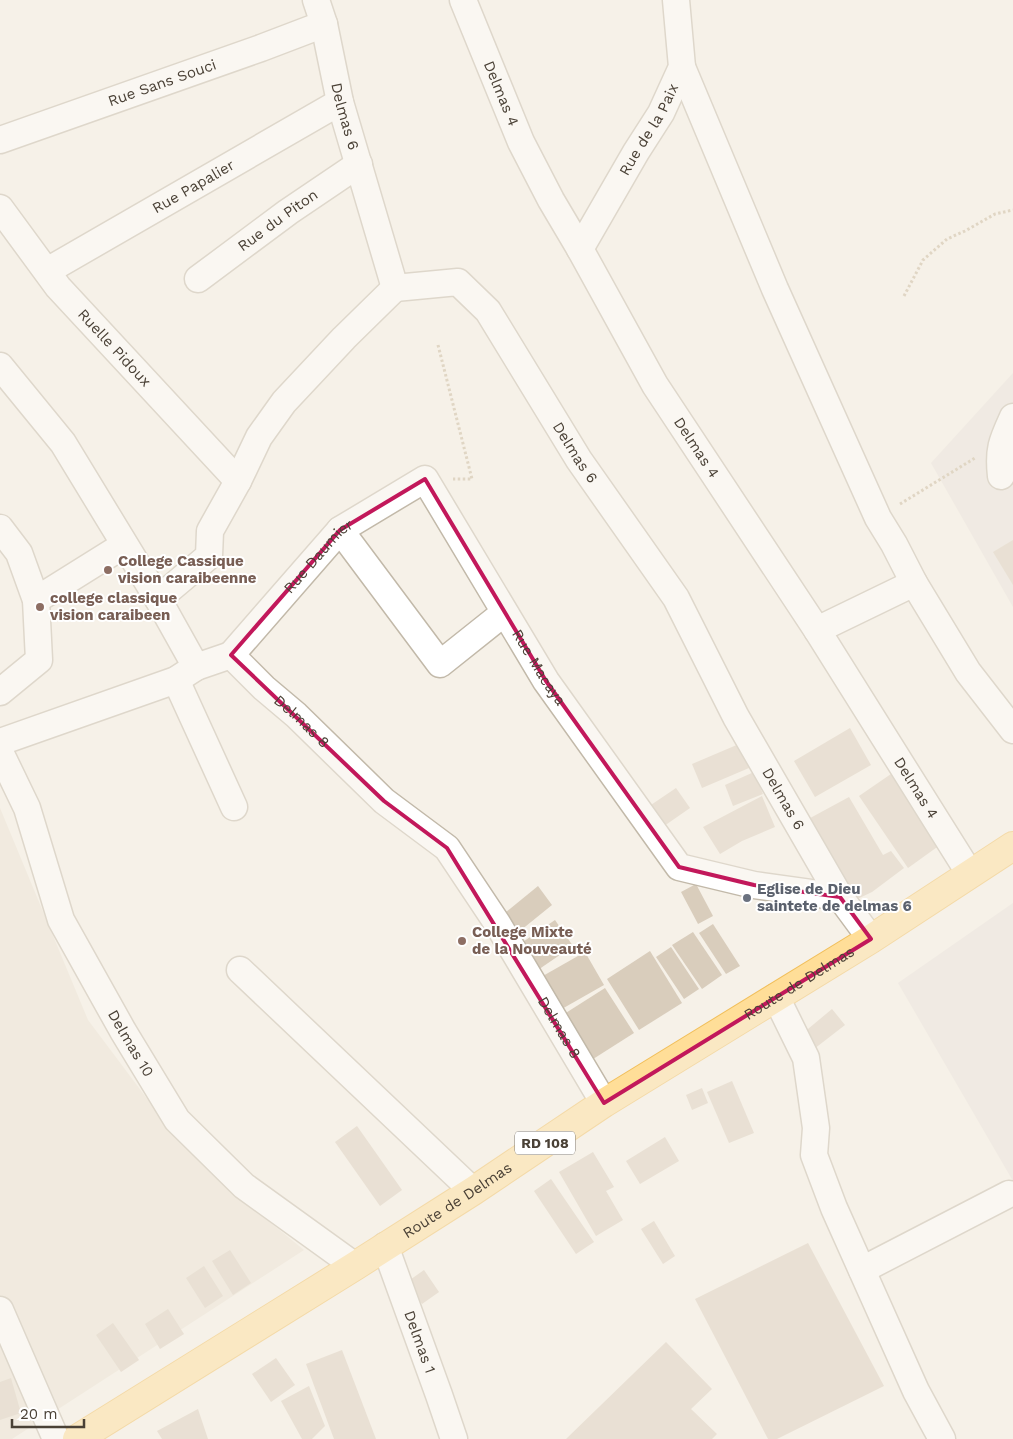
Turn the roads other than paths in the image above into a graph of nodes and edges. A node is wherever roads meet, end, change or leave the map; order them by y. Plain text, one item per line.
1 (463, 0) edge
2 (676, 0) edge
3 (320, 12) edge
4 (682, 67) junction
5 (340, 102) junction
6 (0, 140) edge
7 (359, 164) junction
8 (0, 208) edge
9 (580, 249) junction
10 (47, 271) junction
11 (198, 279) dead end
12 (395, 288) junction
13 (0, 366) edge
14 (1013, 417) edge
15 (1001, 476) dead end
16 (425, 478) joint
17 (238, 481) junction
18 (0, 528) edge
19 (340, 530) junction
20 (124, 545) junction
21 (914, 583) junction
22 (158, 599) junction
23 (36, 600) junction
24 (504, 613) junction
25 (817, 630) junction
26 (230, 655) junction
27 (186, 673) junction
28 (0, 692) edge
29 (1013, 730) edge
30 (0, 742) edge
31 (0, 752) edge
32 (234, 807) dead end
33 (1013, 846) edge
34 (970, 874) junction
35 (840, 897) junction
36 (871, 939) junction
37 (240, 970) dead end
38 (776, 997) junction
39 (604, 1103) junction
40 (473, 1191) junction
41 (1009, 1194) dead end
42 (385, 1246) junction
43 (355, 1266) junction
44 (862, 1270) junction
45 (0, 1310) edge
46 (56, 1439) edge
47 (77, 1439) edge
48 (454, 1439) edge
49 (942, 1439) edge

1 - 9 street, Delmas 4
2 - 4 street, Rue de la Paix
3 - 5 street, Delmas 6
3 - 6 street, Rue Sans Souci
4 - 9 street, Rue de la Paix
4 - 21 street
5 - 7 street, Delmas 6
5 - 10 street, Rue Papalier
7 - 11 street, Rue du Piton
7 - 12 street, Delmas 6
8 - 10 street, Ruelle Pidoux
9 - 25 street, Delmas 4
10 - 17 street, Ruelle Pidoux
12 - 17 street
12 - 35 street, Delmas 6
13 - 20 street
14 - 15 street
16 - 19 street, Rue Daumier
16 - 24 street, Rue Macaya
17 - 22 street
18 - 23 street
19 - 24 street
19 - 26 street, Rue Daumier
20 - 22 street
20 - 23 street
21 - 25 street
21 - 29 street
22 - 27 street
23 - 28 street
24 - 35 street, Rue Macaya
25 - 34 street, Delmas 4
26 - 27 street
26 - 39 street, Delmas 8
27 - 30 street
27 - 32 street
31 - 43 street, Delmas 10
33 - 34 main road, Route de Delmas / RD 108
34 - 36 main road, Route de Delmas / RD 108
35 - 36 street, Delmas 6
36 - 38 main road, Route de Delmas / RD 108
37 - 40 street
38 - 39 main road, Route de Delmas / RD 108
38 - 44 street
39 - 40 main road, Route de Delmas / RD 108
40 - 42 main road, Route de Delmas / RD 108
41 - 44 street
42 - 43 main road, Route de Delmas / RD 108
42 - 48 street, Delmas 1
43 - 47 main road, Route de Delmas / RD 108
44 - 49 street
45 - 46 street

